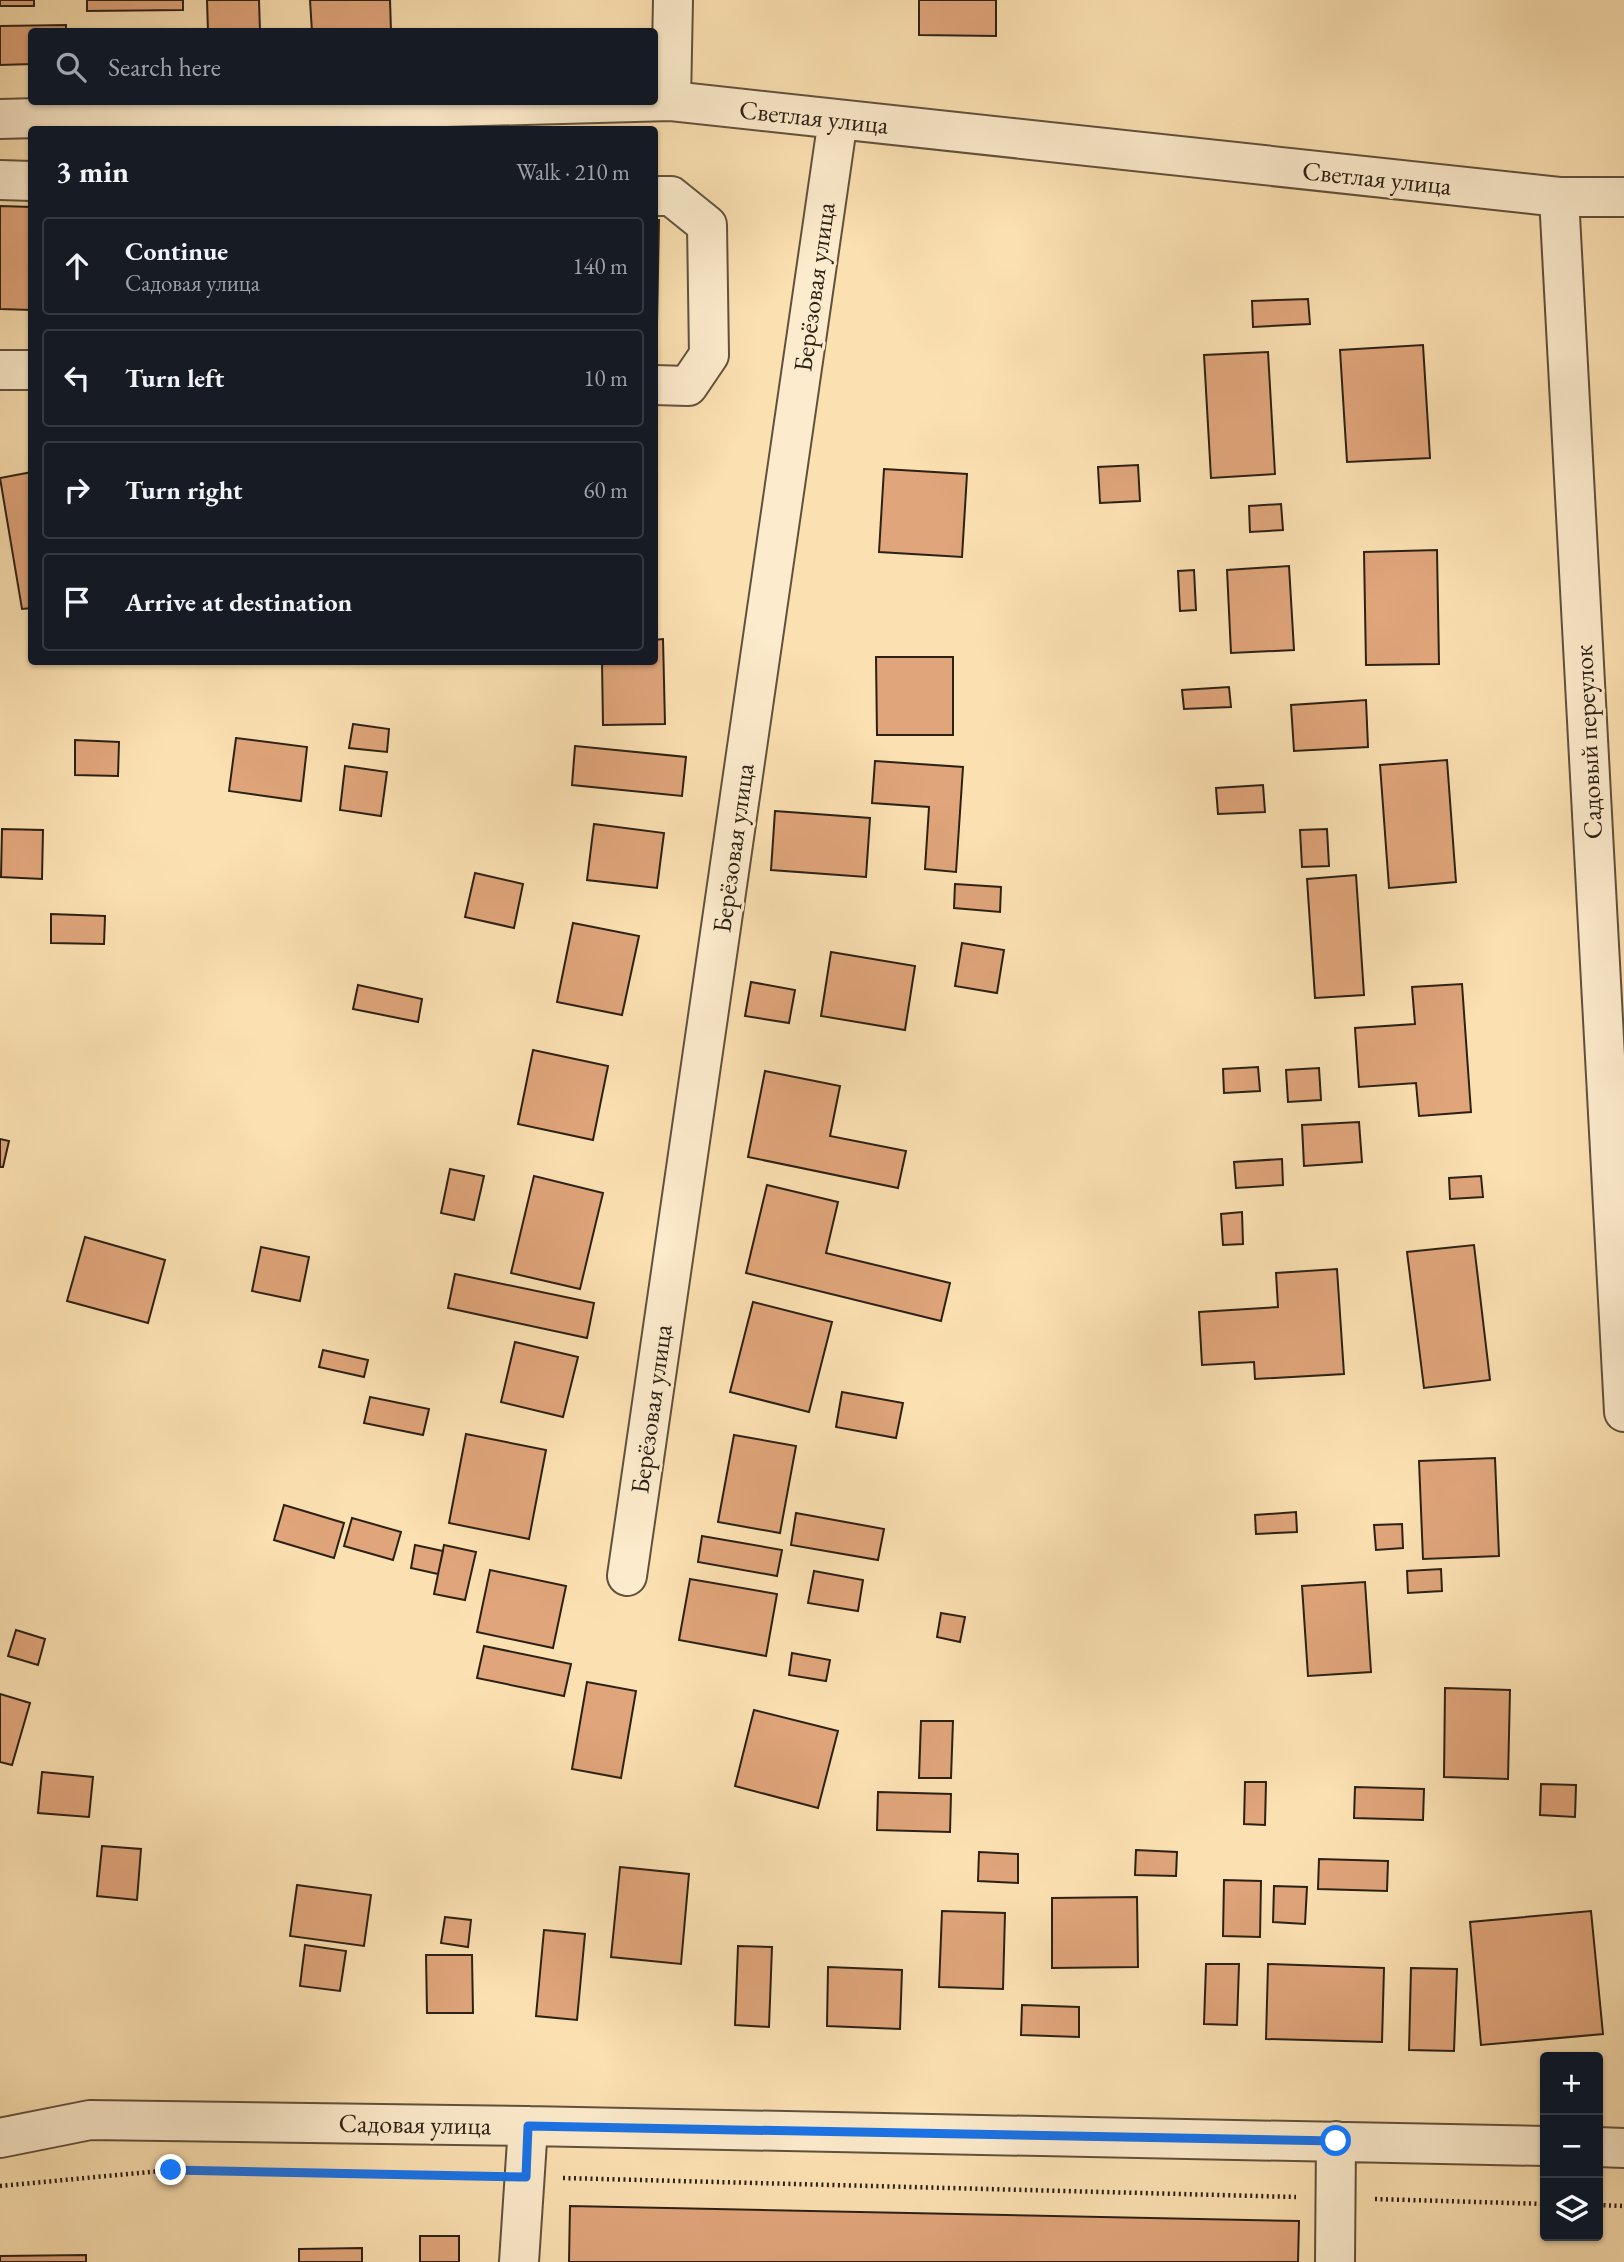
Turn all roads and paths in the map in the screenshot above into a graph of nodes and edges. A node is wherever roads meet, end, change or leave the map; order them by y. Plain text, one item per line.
1 (673, 0) edge
2 (658, 102) edge
3 (671, 102) junction
4 (553, 105) edge
5 (0, 119) edge
6 (838, 119) junction
7 (0, 180) edge
8 (28, 181) edge
9 (658, 195) edge
10 (1559, 197) junction
11 (1624, 197) edge
12 (0, 370) edge
13 (28, 370) edge
14 (658, 385) edge
15 (1624, 1412) edge
16 (627, 1576) dead end
17 (528, 2126) junction
18 (0, 2138) edge
19 (1336, 2141) junction
20 (1540, 2146) edge
21 (1603, 2147) edge
22 (1624, 2148) edge
23 (526, 2177) junction
24 (0, 2186) edge
25 (1337, 2198) junction
26 (1540, 2204) edge
27 (1603, 2205) edge
28 (1624, 2206) edge
29 (519, 2262) edge
30 (1335, 2262) edge

1 - 3 street
2 - 3 street, Светлая улица
3 - 6 street, Светлая улица
4 - 5 street, Светлая улица
6 - 10 street, Светлая улица
6 - 16 street, Берёзовая улица
7 - 8 street
9 - 14 street
10 - 11 street, Светлая улица
10 - 15 street, Садовый переулок
12 - 13 street
17 - 18 street, Садовая улица
17 - 19 street, Садовая улица
17 - 23 street
19 - 20 street, Садовая улица
19 - 25 street
21 - 22 street
23 - 24 path
23 - 25 path
23 - 29 street
25 - 26 path
25 - 30 street
27 - 28 path

